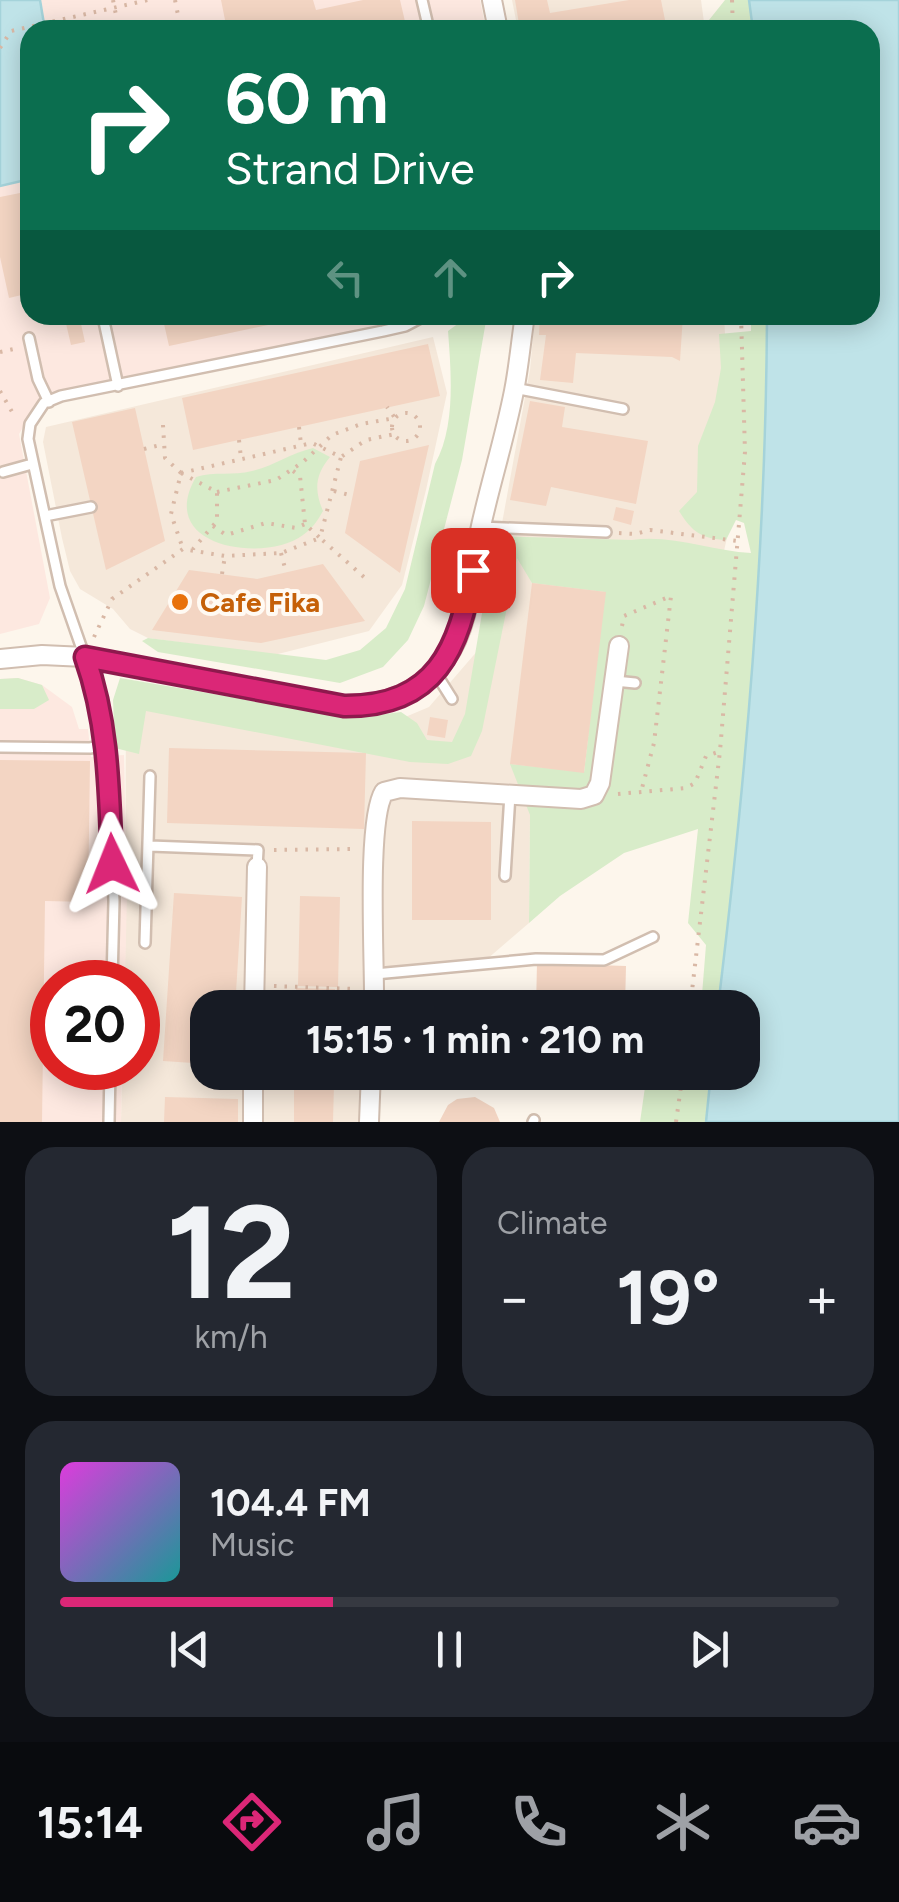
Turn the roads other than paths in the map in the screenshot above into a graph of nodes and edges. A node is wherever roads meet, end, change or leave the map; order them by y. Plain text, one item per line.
1 (105, 325) edge
2 (401, 325) edge
3 (523, 325) edge
4 (30, 338) dead end
5 (118, 386) junction
6 (514, 388) junction
7 (49, 402) junction
8 (623, 409) dead end
9 (32, 464) junction
10 (3, 472) dead end
11 (91, 507) dead end
12 (45, 516) junction
13 (480, 527) junction
14 (606, 532) road end
15 (619, 646) dead end
16 (85, 657) junction
17 (0, 659) edge
18 (434, 671) junction
19 (614, 682) junction
20 (634, 683) dead end
21 (452, 699) dead end
22 (106, 746) junction
23 (0, 747) edge
24 (150, 776) dead end
25 (510, 794) junction
26 (150, 846) junction
27 (258, 859) joint
28 (506, 876) dead end
29 (653, 937) dead end
30 (145, 944) dead end
31 (113, 960) edge
32 (254, 990) edge
33 (374, 990) edge
34 (110, 1090) edge
35 (253, 1090) edge
36 (370, 1090) edge
37 (109, 1122) edge
38 (253, 1122) edge
39 (369, 1122) edge

1 - 5 lane
2 - 5 lane
3 - 6 street
4 - 7 lane
5 - 7 lane
6 - 8 lane
6 - 13 street
7 - 9 lane
9 - 10 lane
9 - 12 lane
11 - 12 lane
12 - 16 lane
13 - 14 lane
13 - 18 street
15 - 19 street
16 - 17 street
16 - 18 street
16 - 22 lane
18 - 21 lane
19 - 20 lane
19 - 25 street
22 - 23 lane
22 - 31 lane
24 - 26 lane
25 - 28 lane
25 - 33 street
26 - 27 lane
26 - 30 lane
27 - 32 street
29 - 33 lane
34 - 37 lane
35 - 38 street
36 - 39 street

